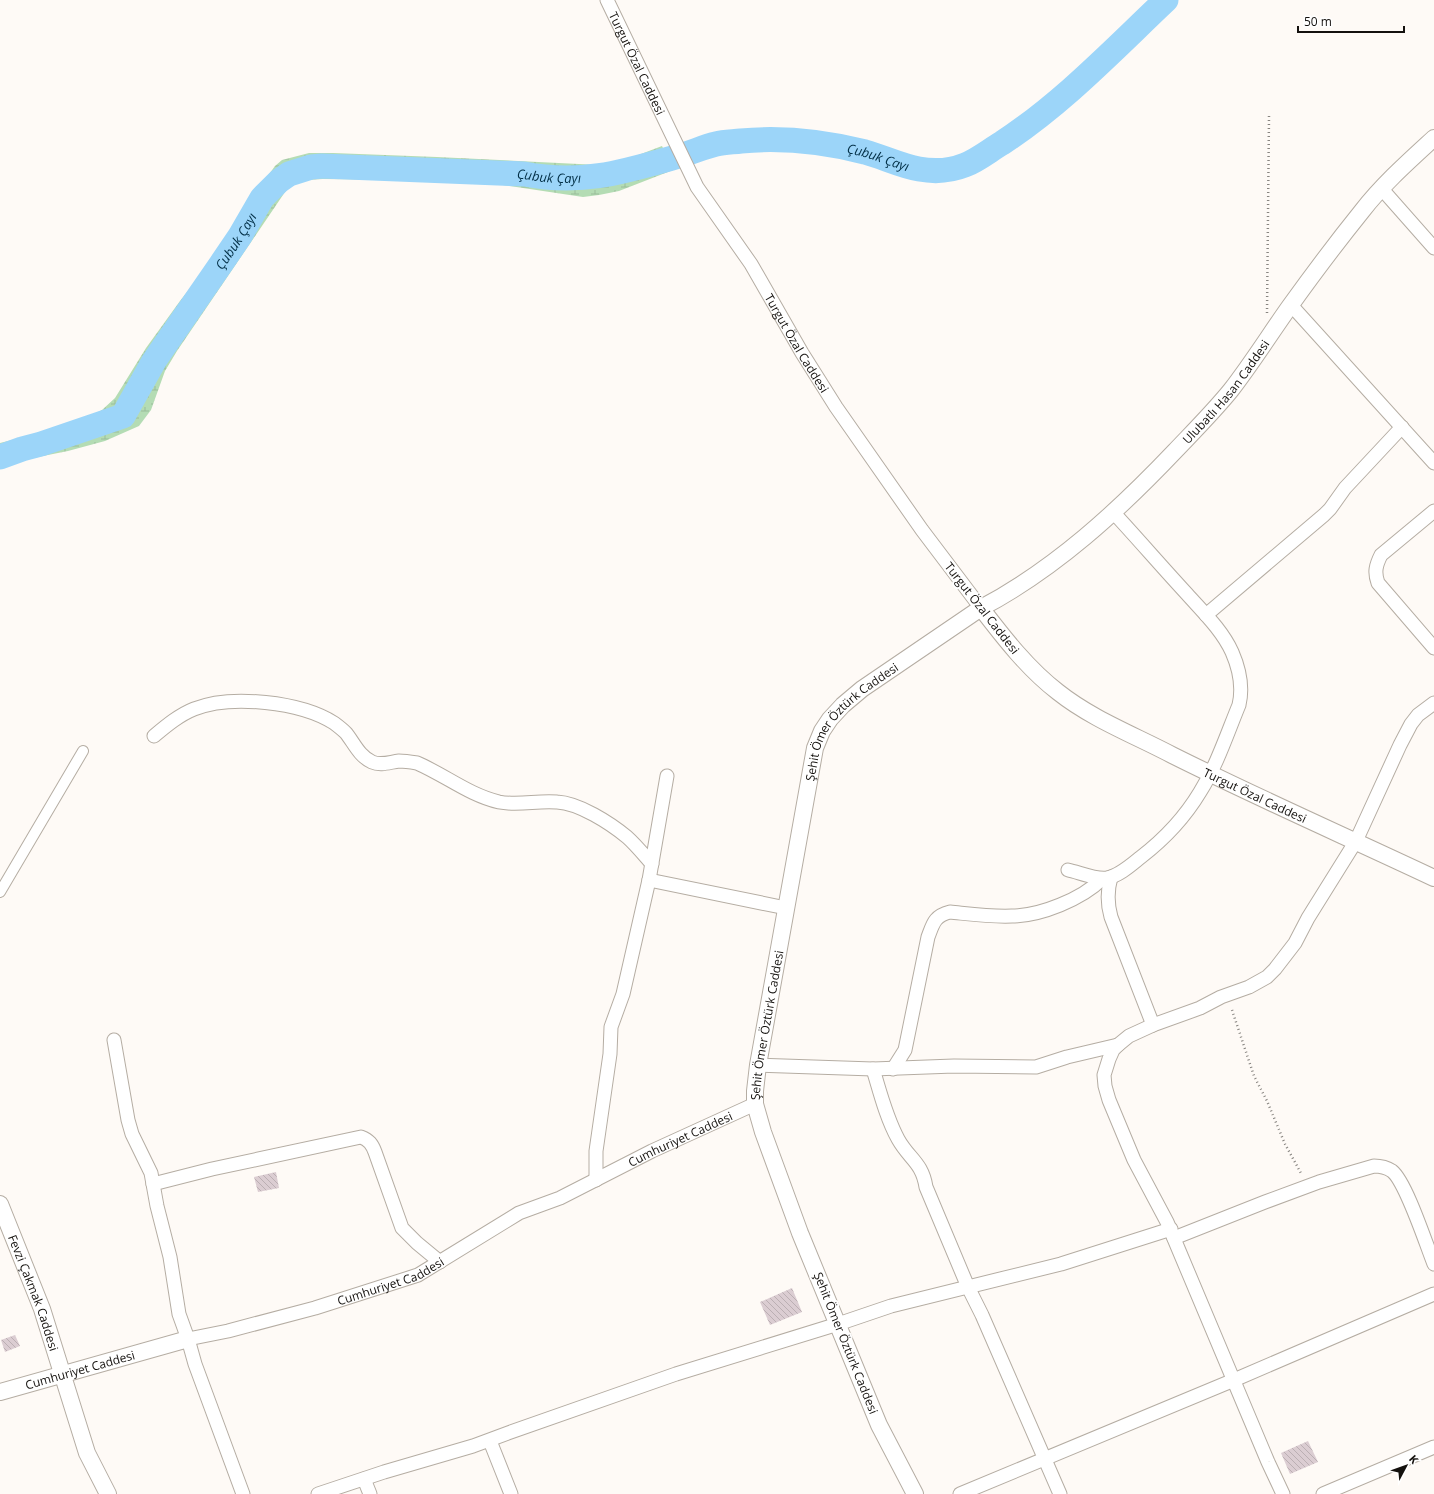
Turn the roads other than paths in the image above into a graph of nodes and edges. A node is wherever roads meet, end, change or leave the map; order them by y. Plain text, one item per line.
1 (607, 0) edge
2 (1434, 138) edge
3 (1382, 188) junction
4 (1434, 248) edge
5 (1291, 305) junction
6 (1402, 427) junction
7 (1434, 462) edge
8 (1113, 512) junction
9 (1434, 512) edge
10 (981, 608) junction
11 (1206, 615) junction
12 (1434, 648) edge
13 (1434, 703) edge
14 (154, 736) dead end
15 (83, 750) dead end
16 (1210, 774) junction
17 (667, 776) dead end
18 (1356, 841) junction
19 (652, 864) junction
20 (1068, 870) dead end
21 (1106, 878) junction
22 (1434, 878) edge
23 (650, 880) junction
24 (0, 892) edge
25 (786, 908) junction
26 (1153, 1025) junction
27 (114, 1040) dead end
28 (1118, 1045) junction
29 (758, 1065) junction
30 (874, 1068) junction
31 (893, 1069) junction
32 (755, 1104) junction
33 (596, 1180) junction
34 (153, 1184) junction
35 (0, 1204) edge
36 (1172, 1234) junction
37 (440, 1262) junction
38 (1434, 1264) edge
39 (968, 1287) junction
40 (1434, 1294) edge
41 (838, 1324) junction
42 (188, 1339) junction
43 (63, 1374) junction
44 (1234, 1380) junction
45 (0, 1392) edge
46 (490, 1441) junction
47 (1434, 1447) edge
48 (1044, 1458) junction
49 (364, 1479) junction
50 (108, 1494) edge
51 (243, 1494) edge
52 (318, 1494) edge
53 (370, 1494) edge
54 (511, 1494) edge
55 (914, 1494) edge
56 (960, 1494) edge
57 (1060, 1494) edge
58 (1283, 1494) edge
59 (1323, 1494) edge

1 - 10 street, Turgut Özal Caddesi
2 - 3 street, Ulubatlı Hasan Caddesi
3 - 4 street
3 - 5 street, Ulubatlı Hasan Caddesi
5 - 6 street
5 - 8 street, Ulubatlı Hasan Caddesi
6 - 7 street
6 - 11 street
8 - 10 street, Ulubatlı Hasan Caddesi
8 - 11 street
9 - 12 street
10 - 16 street, Turgut Özal Caddesi
10 - 25 street, Şehit Ömer Öztürk Caddesi
11 - 16 street
13 - 18 street
14 - 19 street
15 - 24 street
16 - 18 street, Turgut Özal Caddesi
16 - 21 street
17 - 19 street
18 - 22 street, Turgut Özal Caddesi
18 - 26 street
19 - 23 street
20 - 21 street
21 - 26 street
21 - 31 street
23 - 25 street
23 - 33 street
25 - 29 street, Şehit Ömer Öztürk Caddesi
26 - 28 street
27 - 34 street
28 - 31 street
28 - 36 street
29 - 30 street
29 - 32 street, Şehit Ömer Öztürk Caddesi
30 - 31 street
30 - 39 street
32 - 33 street, Cumhuriyet Caddesi
32 - 41 street, Şehit Ömer Öztürk Caddesi
33 - 37 street, Cumhuriyet Caddesi
34 - 37 street
34 - 42 street
35 - 43 street, Fevzi Çakmak Caddesi
36 - 38 street
36 - 39 street
36 - 44 street
37 - 42 street, Cumhuriyet Caddesi
39 - 41 street
39 - 48 street
40 - 44 street
41 - 46 street
41 - 55 street, Şehit Ömer Öztürk Caddesi
42 - 43 street, Cumhuriyet Caddesi
42 - 51 street
43 - 45 street, Cumhuriyet Caddesi
43 - 50 street, Fevzi Çakmak Caddesi
44 - 48 street
44 - 58 street
46 - 49 street
46 - 54 street
47 - 59 street
48 - 56 street
48 - 57 street
49 - 52 street
49 - 53 street

